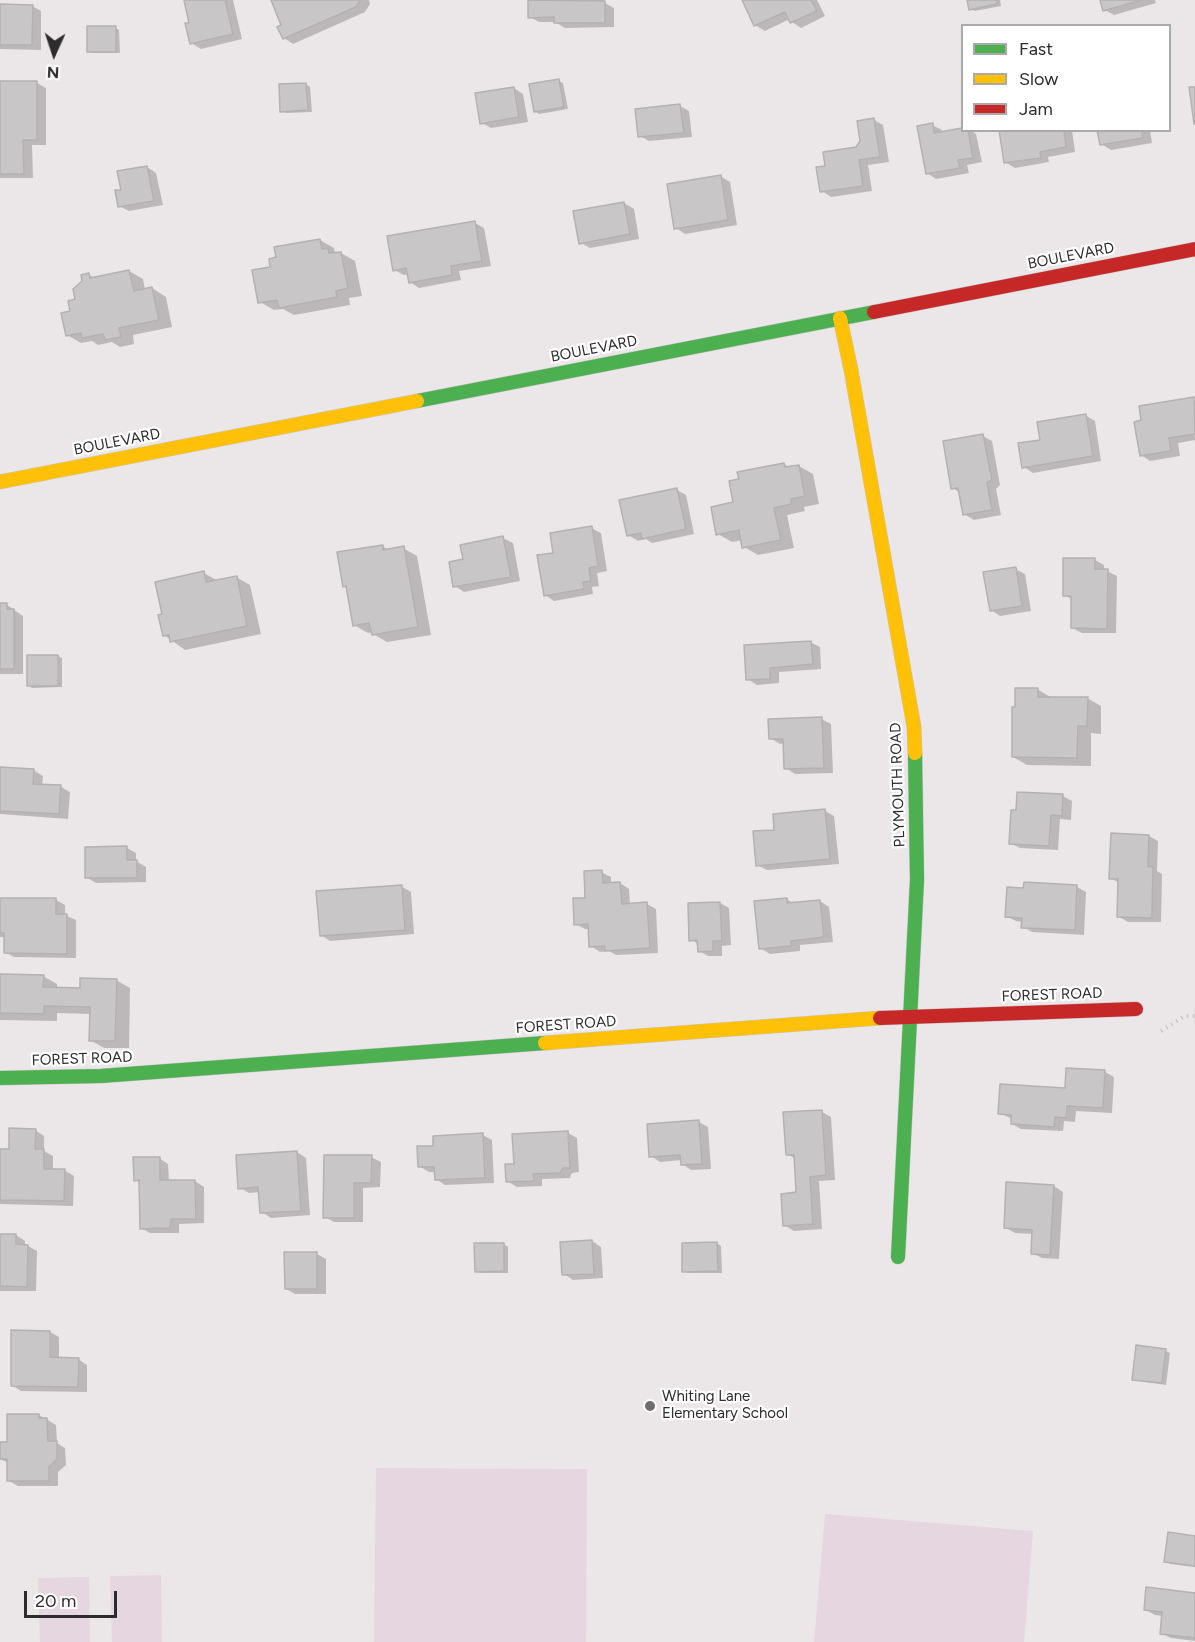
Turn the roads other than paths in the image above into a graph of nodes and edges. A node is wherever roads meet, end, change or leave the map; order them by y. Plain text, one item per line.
1 (1195, 249) edge
2 (840, 318) junction
3 (0, 482) edge
4 (1136, 1009) dead end
5 (909, 1016) junction
6 (0, 1078) edge
7 (898, 1257) dead end

1 - 2 street, BOULEVARD
2 - 3 street, BOULEVARD
2 - 5 street, PLYMOUTH ROAD
4 - 5 street, FOREST ROAD
5 - 6 street, FOREST ROAD
5 - 7 street, PLYMOUTH ROAD

